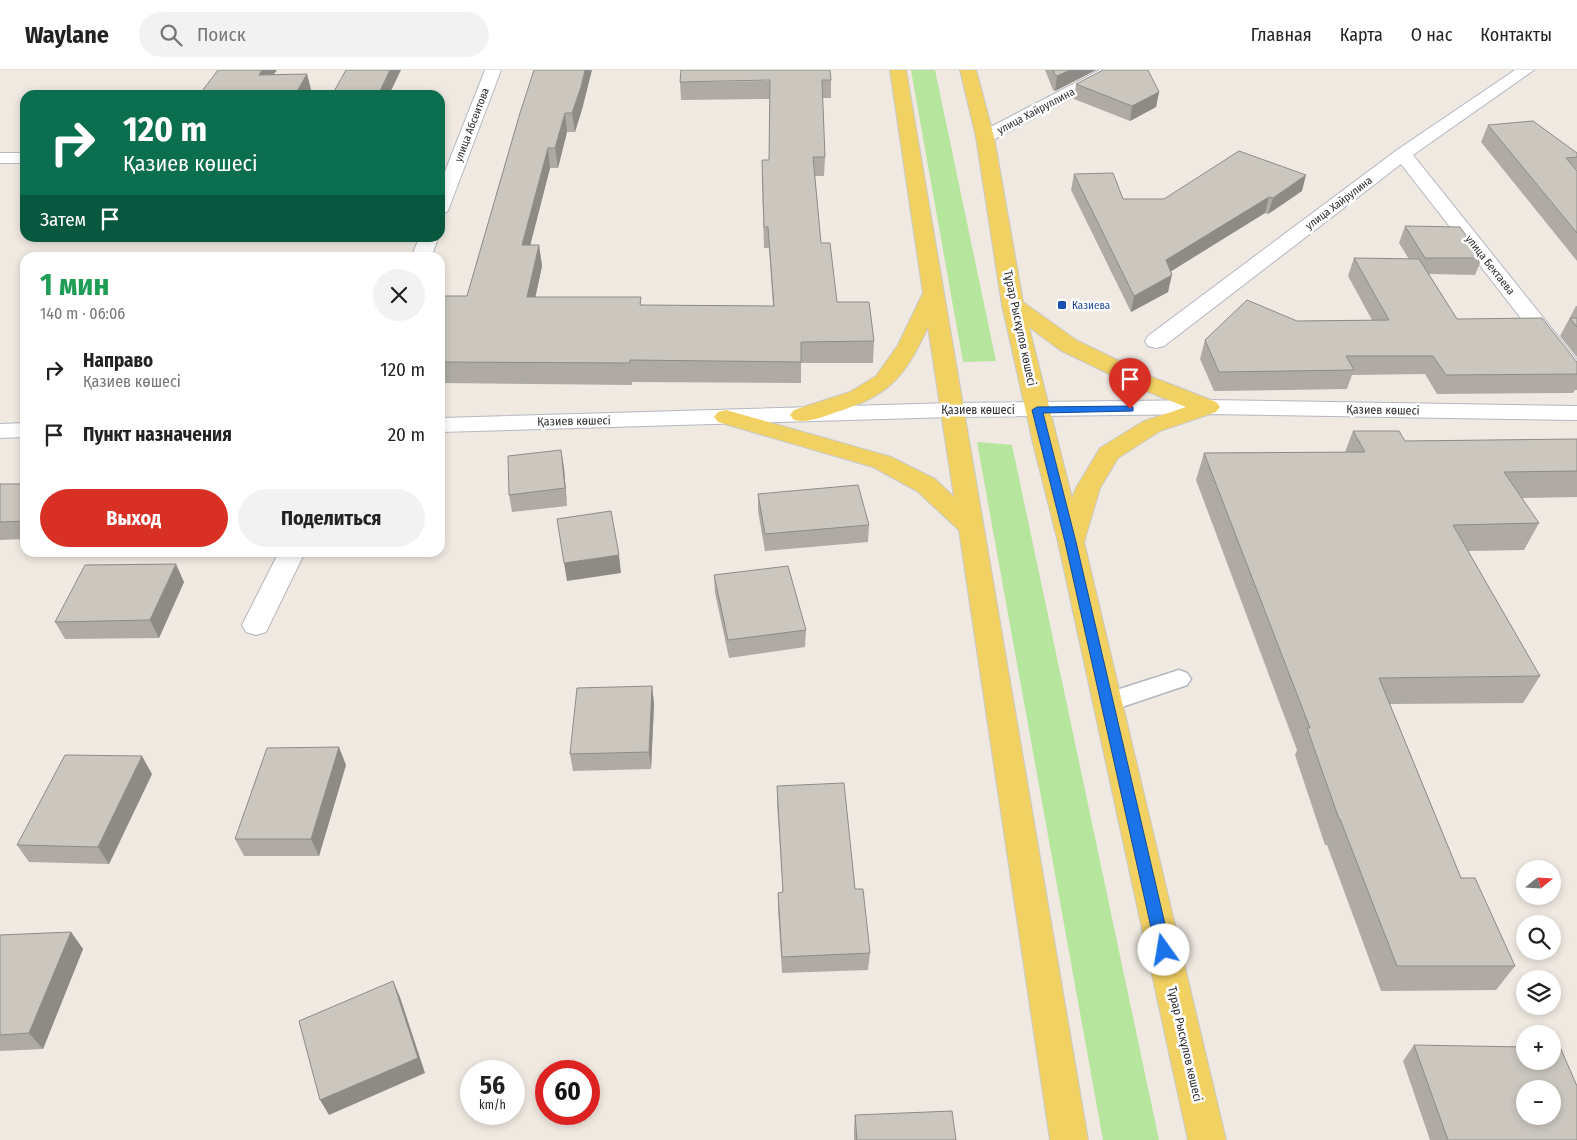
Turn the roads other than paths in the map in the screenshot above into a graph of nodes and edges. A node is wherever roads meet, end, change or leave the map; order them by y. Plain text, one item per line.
1 (493, 70) edge
2 (898, 70) edge
3 (968, 70) edge
4 (1112, 70) edge
5 (1526, 70) edge
6 (985, 137) junction
7 (1403, 154) junction
8 (445, 157) edge
9 (460, 157) junction
10 (0, 158) edge
11 (20, 158) edge
12 (445, 195) edge
13 (933, 294) junction
14 (1013, 305) junction
15 (1156, 341) dead end
16 (1577, 376) edge
17 (1208, 407) junction
18 (952, 410) junction
19 (1037, 410) junction
20 (1577, 413) edge
21 (802, 415) junction
22 (726, 417) junction
23 (445, 425) edge
24 (0, 430) edge
25 (20, 430) edge
26 (970, 526) junction
27 (1071, 542) junction
28 (290, 557) edge
29 (256, 625) dead end
30 (1179, 679) dead end
31 (1107, 703) junction
32 (1069, 1140) edge
33 (1207, 1140) edge

1 - 9 street, улица Абсеитова
2 - 13 main road
3 - 6 main road, Тұрар Рыскұлов көшесі
4 - 6 street, улица Хайруллина
5 - 7 street, улица Хайрулина
6 - 14 main road, Тұрар Рыскұлов көшесі
7 - 15 street, улица Хайрулина
7 - 16 street, улица Бектаева
8 - 9 street
9 - 12 street, улица Абсеитова
10 - 11 street
13 - 18 main road
13 - 21 main road
14 - 17 main road
14 - 19 main road, Тұрар Рыскұлов көшесі
17 - 19 street, Қазиев көшесі
17 - 20 street, Қазиев көшесі
17 - 27 main road
18 - 19 street, Қазиев көшесі
18 - 21 street, Қазиев көшесі
18 - 26 main road
19 - 27 main road, Тұрар Рыскұлов көшесі
21 - 22 street, Қазиев көшесі
22 - 23 street, Қазиев көшесі
22 - 26 main road
24 - 25 street
26 - 32 main road
27 - 31 main road, Тұрар Рыскұлов көшесі
28 - 29 street
30 - 31 lane
31 - 33 main road, Тұрар Рыскұлов көшесі

